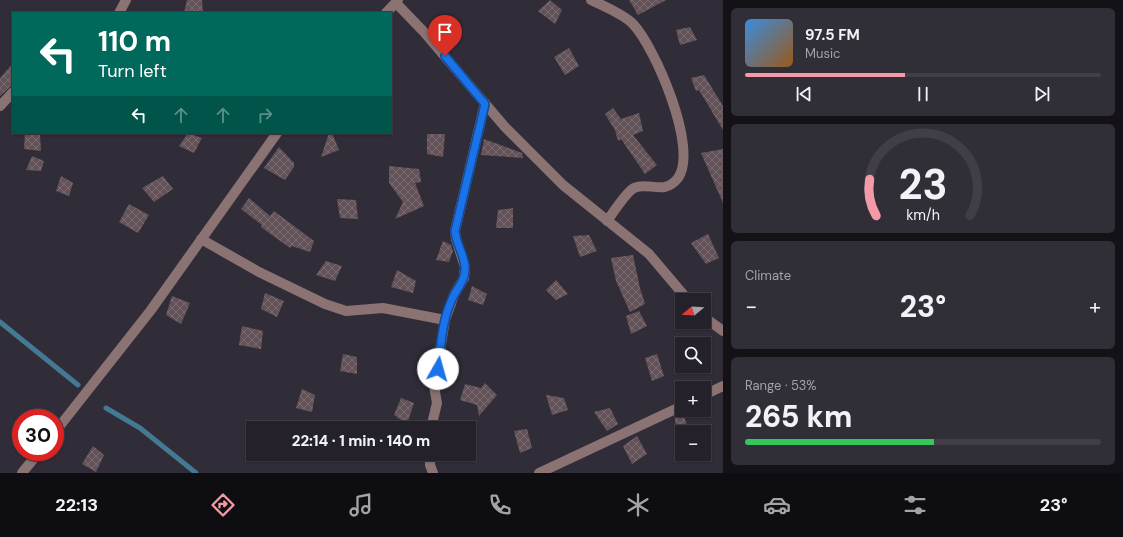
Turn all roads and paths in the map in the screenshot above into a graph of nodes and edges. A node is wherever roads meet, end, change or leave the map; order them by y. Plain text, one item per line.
1 (126, 0) edge
2 (591, 0) edge
3 (397, 1) edge
4 (120, 12) edge
5 (387, 12) edge
6 (12, 93) edge
7 (485, 104) junction
8 (0, 106) edge
9 (276, 134) edge
10 (607, 221) junction
11 (201, 239) junction
12 (682, 293) edge
13 (445, 320) junction
14 (711, 322) edge
15 (723, 331) edge
16 (723, 386) edge
17 (711, 392) edge
18 (675, 409) edge
19 (64, 421) edge
20 (433, 421) edge
21 (32, 461) edge
22 (430, 461) edge
23 (22, 473) edge
24 (433, 473) edge
25 (539, 473) edge

1 - 4 street
2 - 10 street
3 - 5 street
3 - 7 street
6 - 8 street
7 - 10 street
7 - 13 street
9 - 11 street
10 - 12 street
11 - 13 street
11 - 19 street
13 - 20 street
14 - 15 street
16 - 17 street
18 - 25 street
21 - 23 street
22 - 24 street

